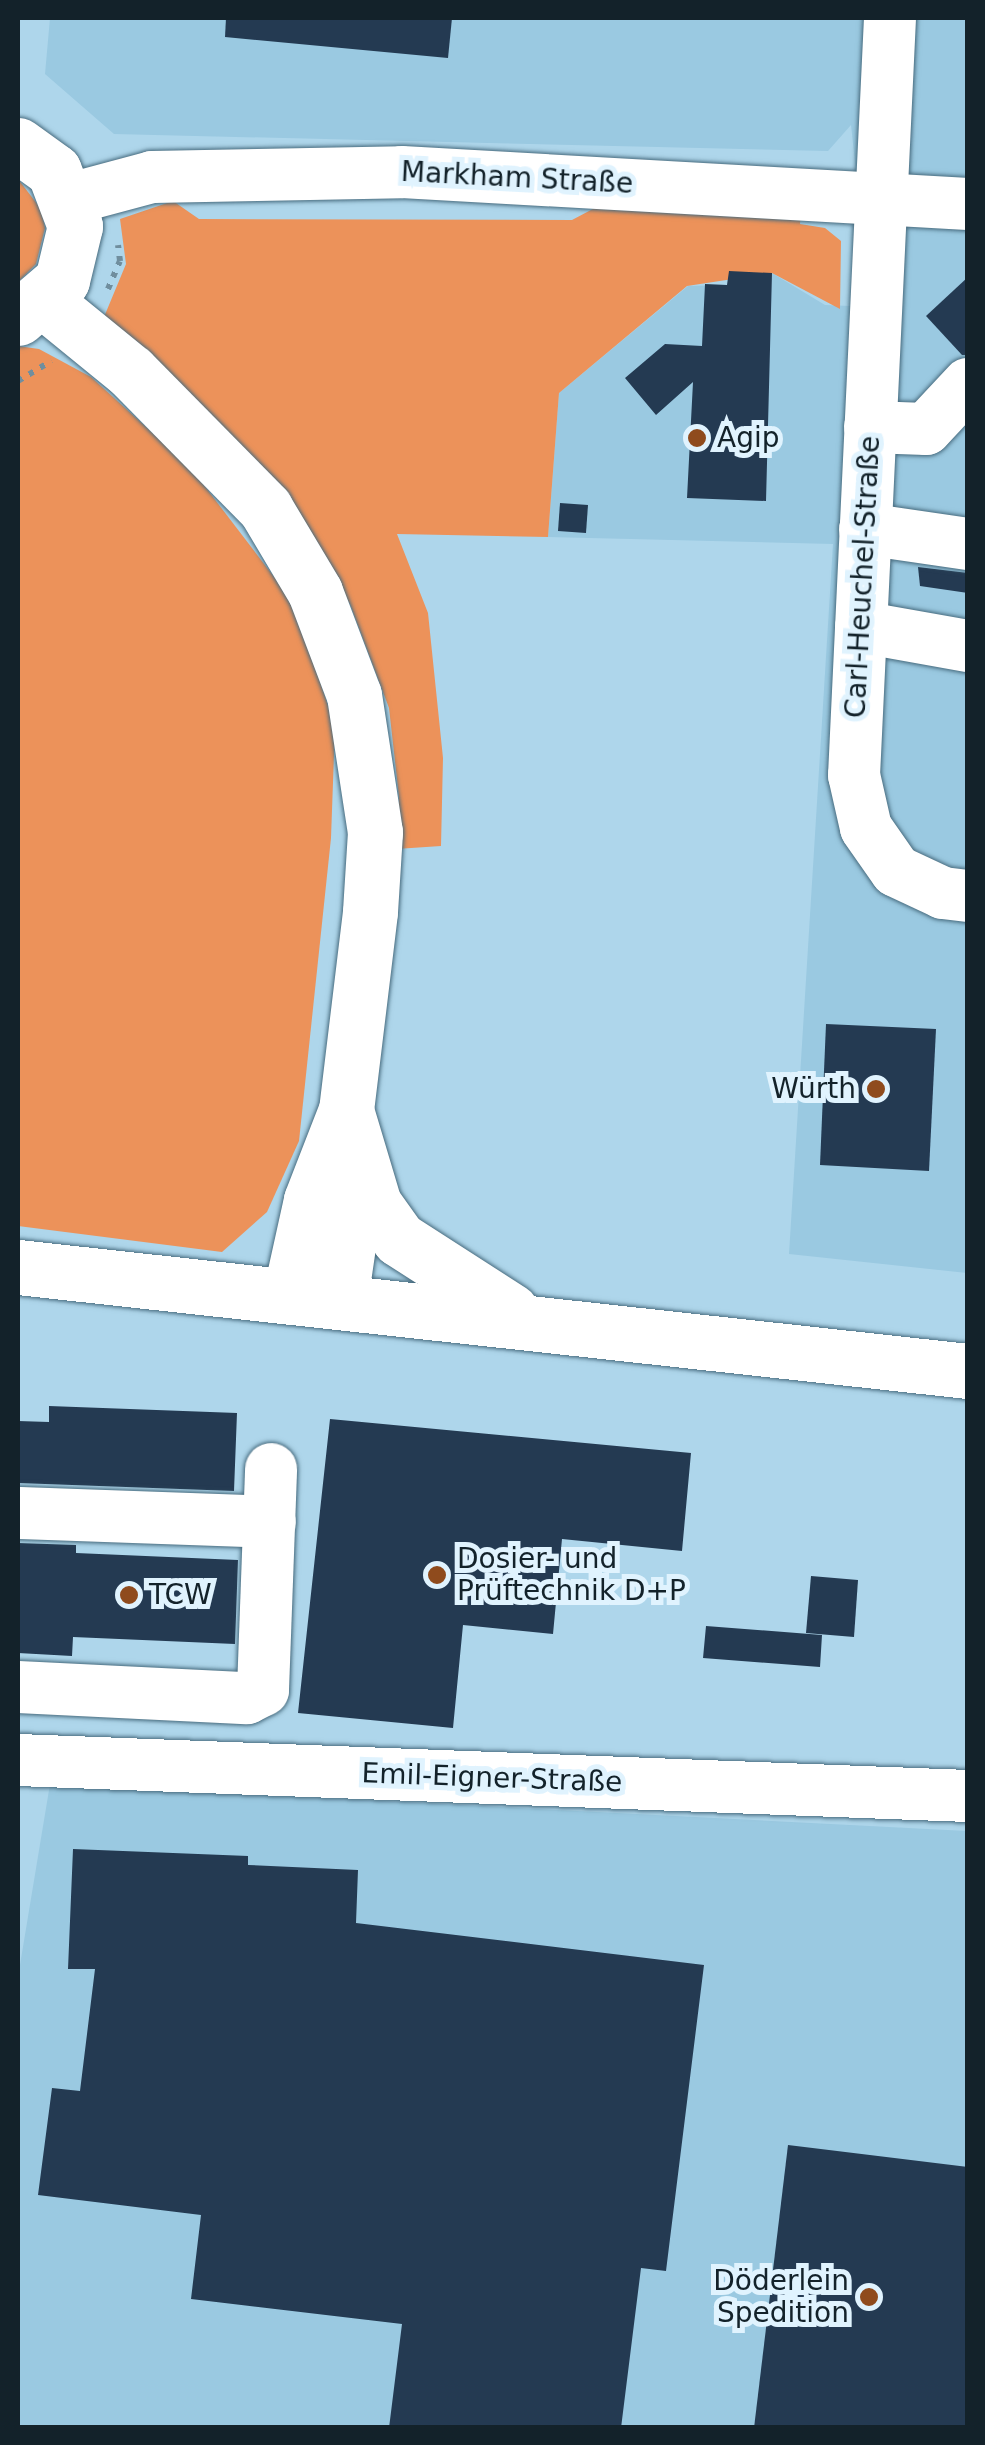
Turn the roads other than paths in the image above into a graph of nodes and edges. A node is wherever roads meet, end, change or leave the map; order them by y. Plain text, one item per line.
1 (890, 18) edge
2 (18, 145) edge
3 (880, 196) junction
4 (70, 199) junction
5 (968, 204) edge
6 (31, 310) edge
7 (968, 384) edge
8 (870, 427) junction
9 (865, 529) junction
10 (968, 544) edge
11 (861, 626) junction
12 (968, 646) edge
13 (968, 896) edge
14 (346, 1110) junction
15 (360, 1165) junction
16 (18, 1267) edge
17 (315, 1298) junction
18 (526, 1320) junction
19 (968, 1371) edge
20 (271, 1469) dead end
21 (18, 1513) edge
22 (270, 1522) junction
23 (21, 1687) edge
24 (20, 1761) edge
25 (968, 1796) edge

1 - 3 street, Carl-Heuchel-Straße
2 - 4 main road
3 - 4 street, Markham Straße
3 - 5 street, Markham Straße
3 - 8 street, Carl-Heuchel-Straße
4 - 6 main road
6 - 14 main road
7 - 8 street
8 - 9 street, Carl-Heuchel-Straße
9 - 10 street
9 - 11 street, Carl-Heuchel-Straße
11 - 12 street
11 - 13 street, Carl-Heuchel-Straße
14 - 15 main road
14 - 17 main road
15 - 17 main road
15 - 18 main road
16 - 17 main road
17 - 18 main road
18 - 19 main road
20 - 22 street
21 - 22 street
22 - 23 street
23 - 24 street
24 - 25 street, Emil-Eigner-Straße

